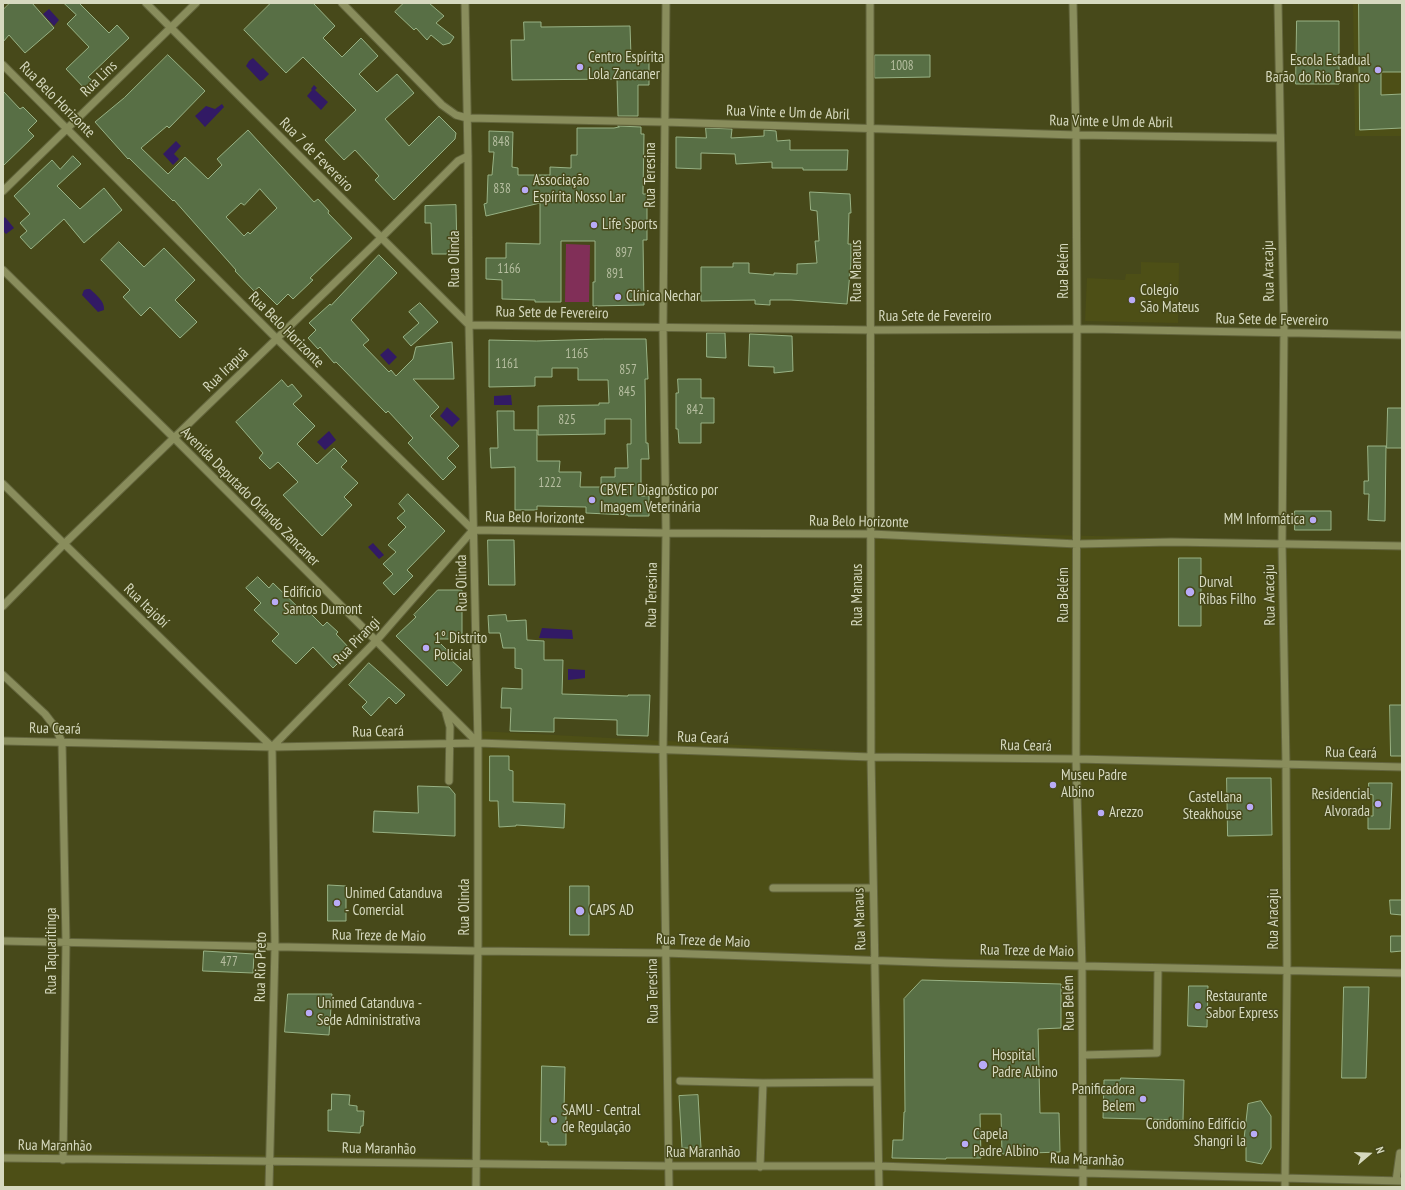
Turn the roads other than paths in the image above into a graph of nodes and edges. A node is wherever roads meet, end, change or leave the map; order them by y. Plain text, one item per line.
1 (146, 3) edge
2 (196, 3) edge
3 (342, 3) edge
4 (465, 3) edge
5 (666, 3) edge
6 (870, 3) edge
7 (1073, 3) edge
8 (1278, 3) edge
9 (171, 28) junction
10 (3, 65) edge
11 (467, 118) junction
12 (664, 122) junction
13 (869, 128) junction
14 (67, 129) junction
15 (1076, 135) junction
16 (1279, 138) junction
17 (468, 156) junction
18 (3, 191) edge
19 (381, 238) junction
20 (3, 270) edge
21 (469, 325) junction
22 (663, 327) junction
23 (1077, 329) junction
24 (871, 330) junction
25 (1284, 333) junction
26 (1402, 335) edge
27 (277, 339) junction
28 (174, 438) junction
29 (3, 484) edge
30 (473, 530) junction
31 (666, 533) junction
32 (871, 534) junction
33 (64, 544) junction
34 (1077, 544) junction
35 (1282, 544) junction
36 (1402, 546) edge
37 (3, 606) edge
38 (376, 641) junction
39 (3, 675) edge
40 (446, 711) junction
41 (3, 741) edge
42 (62, 742) junction
43 (478, 743) junction
44 (449, 744) junction
45 (272, 747) junction
46 (663, 750) junction
47 (871, 757) junction
48 (1076, 759) junction
49 (1286, 764) junction
50 (1402, 767) edge
51 (449, 781) dead end
52 (773, 888) dead end
53 (872, 888) junction
54 (3, 941) edge
55 (66, 942) junction
56 (274, 947) junction
57 (478, 951) junction
58 (665, 953) junction
59 (874, 959) junction
60 (1082, 965) junction
61 (1158, 968) junction
62 (1287, 971) junction
63 (1402, 973) edge
64 (1083, 1055) junction
65 (680, 1081) dead end
66 (876, 1082) junction
67 (763, 1083) junction
68 (1400, 1153) dead end
69 (3, 1158) edge
70 (63, 1160) junction
71 (269, 1160) junction
72 (476, 1164) junction
73 (669, 1166) junction
74 (878, 1166) junction
75 (760, 1167) junction
76 (1083, 1174) junction
77 (1284, 1179) junction
78 (1399, 1181) edge
79 (269, 1187) edge
80 (476, 1187) edge
81 (669, 1187) edge
82 (879, 1187) edge
83 (1083, 1187) edge
84 (1285, 1187) edge

1 - 9 street, Rua 7 de Fevereiro
2 - 9 street, Rua Lins
3 - 11 street, Rua Vinte e Um de Abril
4 - 11 street, Rua Olinda
5 - 12 street, Rua Teresina
6 - 13 street, Rua Manaus
7 - 15 street, Rua Belém
8 - 16 street, Rua Aracaju
9 - 14 street, Rua Lins
9 - 19 street, Rua 7 de Fevereiro
10 - 14 street, Rua Belo Horizonte
11 - 12 street, Rua Vinte e Um de Abril
11 - 17 street, Rua Olinda
12 - 13 street, Rua Vinte e Um de Abril
12 - 22 street, Rua Teresina
13 - 15 street, Rua Vinte e Um de Abril
13 - 24 street, Rua Manaus
14 - 18 street, Rua Lins
14 - 27 street, Rua Belo Horizonte
15 - 16 street, Rua Vinte e Um de Abril
15 - 23 street, Rua Belém
16 - 25 street, Rua Aracaju
17 - 19 street, Rua Irapuã
17 - 21 street, Rua Olinda
19 - 21 street, Rua 7 de Fevereiro
19 - 27 street, Rua Irapuã
20 - 28 street, Avenida Deputado Orlando Zancaner
21 - 22 street, Rua Sete de Fevereiro
21 - 30 street, Rua Olinda
22 - 24 street, Rua Sete de Fevereiro
22 - 31 street, Rua Teresina
23 - 24 street, Rua Sete de Fevereiro
23 - 25 street, Rua Sete de Fevereiro
23 - 34 street, Rua Belém
24 - 32 street, Rua Manaus
25 - 26 street, Rua Sete de Fevereiro
25 - 35 street, Rua Aracaju
27 - 28 street, Rua Irapuã
27 - 30 street, Rua Belo Horizonte
28 - 33 street, Rua Irapuã
28 - 38 street, Avenida Deputado Orlando Zancaner
29 - 33 street, Rua Itajobí
30 - 31 street, Rua Belo Horizonte
30 - 38 street, Rua Pirangi
30 - 43 street, Rua Olinda
31 - 32 street, Rua Belo Horizonte
31 - 46 street, Rua Teresina
32 - 34 street, Rua Belo Horizonte
32 - 47 street, Rua Manaus
33 - 37 street, Rua Irapuã
33 - 45 street, Rua Itajobí
34 - 35 street, Rua Belo Horizonte
34 - 48 street, Rua Belém
35 - 36 street, Rua Belo Horizonte
35 - 49 street, Rua Aracaju
38 - 40 street, Avenida Deputado Orlando Zancaner
38 - 45 street, Rua Pirangi
39 - 42 street
40 - 43 street, Avenida Deputado Orlando Zancaner
40 - 44 street
41 - 42 street, Rua Ceará
42 - 45 street, Rua Ceará
42 - 55 street, Rua Taquaritinga
43 - 44 street, Rua Ceará
43 - 46 street, Rua Ceará
43 - 57 street, Rua Olinda
44 - 45 street, Rua Ceará
44 - 51 street
45 - 56 street, Rua Rio Preto
46 - 47 street, Rua Ceará
46 - 58 street, Rua Teresina
47 - 48 street, Rua Ceará
47 - 53 street, Rua Manaus
48 - 49 street, Rua Ceará
48 - 60 street, Rua Belém
49 - 50 street, Rua Ceará
49 - 62 street, Rua Aracaju
52 - 53 street
53 - 59 street, Rua Manaus
54 - 55 street, Rua Treze de Maio
55 - 56 street, Rua Treze de Maio
55 - 70 street, Rua Taquaritinga
56 - 57 street, Rua Treze de Maio
56 - 71 street, Rua Rio Preto
57 - 58 street, Rua Treze de Maio
57 - 72 street, Rua Olinda
58 - 59 street, Rua Treze de Maio
58 - 73 street, Rua Teresina
59 - 60 street, Rua Treze de Maio
59 - 66 street, Rua Manaus
60 - 61 street, Rua Treze de Maio
60 - 64 street, Rua Belém
61 - 62 street, Rua Treze de Maio
61 - 64 street
62 - 63 street, Rua Treze de Maio
62 - 77 street, Rua Aracaju
64 - 76 street, Rua Belém
65 - 67 street
66 - 67 street
66 - 74 street, Rua Manaus
67 - 75 street
68 - 78 street
69 - 70 street, Rua Maranhão
70 - 71 street, Rua Maranhão
71 - 72 street, Rua Maranhão
71 - 79 street, Rua Rio Preto
72 - 73 street, Rua Maranhão
72 - 80 street, Rua Olinda
73 - 75 street, Rua Maranhão
73 - 81 street, Rua Teresina
74 - 75 street, Rua Maranhão
74 - 76 street, Rua Maranhão
74 - 82 street, Rua Manaus
76 - 77 street, Rua Maranhão
76 - 83 street, Rua Belém
77 - 78 street, Rua Maranhão
77 - 84 street, Rua Aracaju

